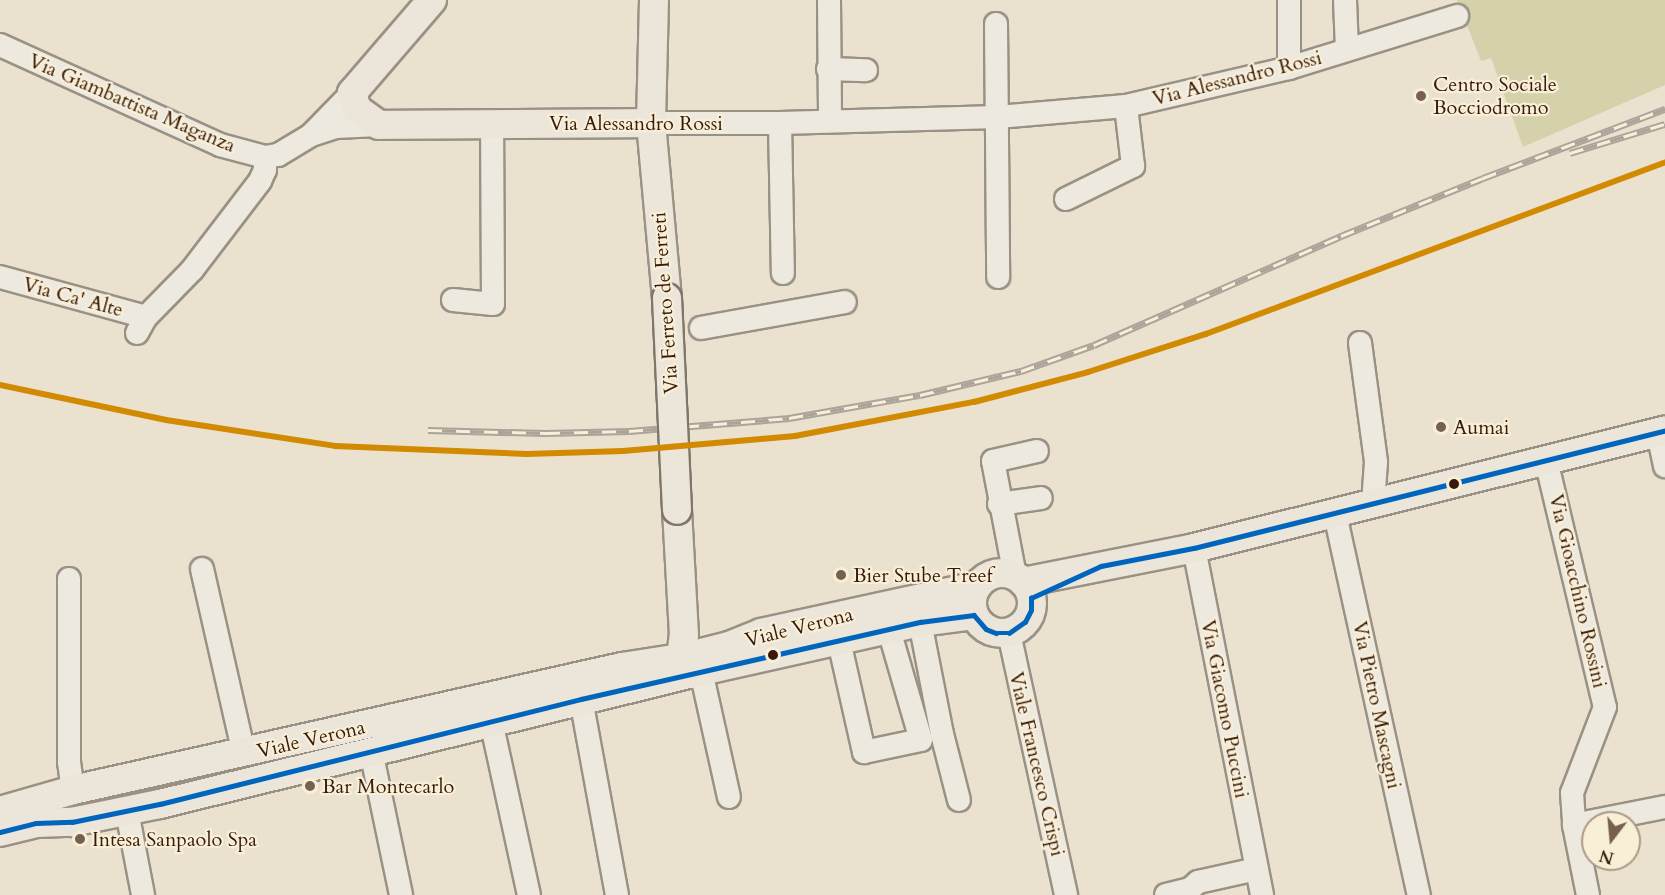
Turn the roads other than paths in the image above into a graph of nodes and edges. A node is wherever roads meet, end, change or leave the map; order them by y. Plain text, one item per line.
1 (432, 0) edge
2 (654, 0) edge
3 (829, 0) edge
4 (1289, 0) edge
5 (1345, 0) edge
6 (1457, 16) dead end
7 (996, 24) dead end
8 (0, 45) edge
9 (1347, 49) junction
10 (1289, 68) junction
11 (828, 69) junction
12 (866, 70) dead end
13 (352, 93) junction
14 (1126, 106) junction
15 (998, 117) junction
16 (830, 121) junction
17 (651, 123) junction
18 (780, 123) junction
19 (492, 124) junction
20 (379, 125) junction
21 (311, 135) junction
22 (265, 158) junction
23 (1066, 200) dead end
24 (783, 273) dead end
25 (0, 277) edge
26 (998, 277) dead end
27 (453, 300) dead end
28 (845, 303) dead end
29 (702, 328) dead end
30 (1360, 343) dead end
31 (1662, 432) edge
32 (1037, 451) dead end
33 (1546, 460) junction
34 (1665, 466) edge
35 (1041, 498) dead end
36 (999, 504) junction
37 (1373, 504) junction
38 (1335, 514) junction
39 (1194, 548) junction
40 (202, 569) dead end
41 (69, 579) dead end
42 (1023, 585) junction
43 (977, 586) junction
44 (682, 597) junction
45 (974, 615) junction
46 (920, 622) junction
47 (889, 630) junction
48 (761, 633) junction
49 (1009, 633) junction
50 (838, 641) junction
51 (691, 664) junction
52 (624, 678) junction
53 (582, 699) junction
54 (491, 721) junction
55 (370, 752) junction
56 (244, 754) junction
57 (73, 790) junction
58 (729, 796) dead end
59 (959, 800) dead end
60 (1665, 807) edge
61 (0, 811) edge
62 (129, 822) dead end
63 (1574, 825) junction
64 (0, 832) edge
65 (1257, 869) junction
66 (143, 895) edge
67 (401, 895) edge
68 (529, 895) edge
69 (617, 895) edge
70 (1066, 895) edge
71 (1166, 895) edge
72 (1262, 895) edge
73 (1419, 895) edge
74 (1588, 895) edge

1 - 13 main road
2 - 17 main road, Via Ferreto de Ferreti
3 - 11 street
4 - 10 street
5 - 9 street, Via Alessandro Rossi
6 - 9 street, Via Alessandro Rossi
7 - 15 street
8 - 22 street, Via Giambattista Maganza
9 - 10 street, Via Alessandro Rossi
10 - 14 street, Via Alessandro Rossi
11 - 12 street
11 - 16 street
13 - 20 main road
13 - 21 street
14 - 15 street, Via Alessandro Rossi
14 - 23 street, Via Alessandro Rossi
15 - 16 street, Via Alessandro Rossi
15 - 26 street
16 - 18 street, Via Alessandro Rossi
17 - 18 street, Via Alessandro Rossi
17 - 19 main road, Via Alessandro Rossi
17 - 44 main road, Via Ferreto de Ferreti, bridge
18 - 24 street
19 - 20 main road, Via Alessandro Rossi
19 - 27 street
20 - 21 street
21 - 22 street
22 - 25 street, Via Ca' Alte
28 - 29 street
30 - 37 street
31 - 33 main road
31 - 34 street
32 - 36 street
33 - 37 main road
33 - 63 street, Via Gioacchino Rossini
35 - 36 street
36 - 42 street
37 - 38 main road
38 - 39 main road
38 - 73 street, Via Pietro Mascagni
39 - 42 main road
39 - 65 street, Via Giacomo Puccini
40 - 56 street
41 - 57 street
42 - 43 main road
42 - 49 main road
43 - 45 main road
43 - 48 main road, Viale Verona
44 - 48 main road, Via Ferreto de Ferreti
44 - 51 main road, Via Ferreto de Ferreti
44 - 52 main road, Viale Verona
45 - 46 main road, Viale Verona
45 - 49 main road
46 - 47 main road, Viale Verona
46 - 59 street
47 - 50 main road, Viale Verona
47 - 50 street, Viale Verona
48 - 51 main road, Viale Verona
49 - 70 street, Viale Francesco Crispi
50 - 51 main road, Viale Verona
51 - 52 main road
51 - 58 street
52 - 53 main road, Viale Verona
52 - 56 main road, Viale Verona
53 - 54 main road, Viale Verona
53 - 69 street
54 - 55 main road, Viale Verona
54 - 68 street
55 - 64 main road, Viale Verona
55 - 67 street
56 - 57 main road, Viale Verona
57 - 61 main road, Viale Verona
60 - 63 street
62 - 66 street
63 - 74 street, Via Gioacchino Rossini
65 - 71 street
65 - 72 street, Via Giacomo Puccini

